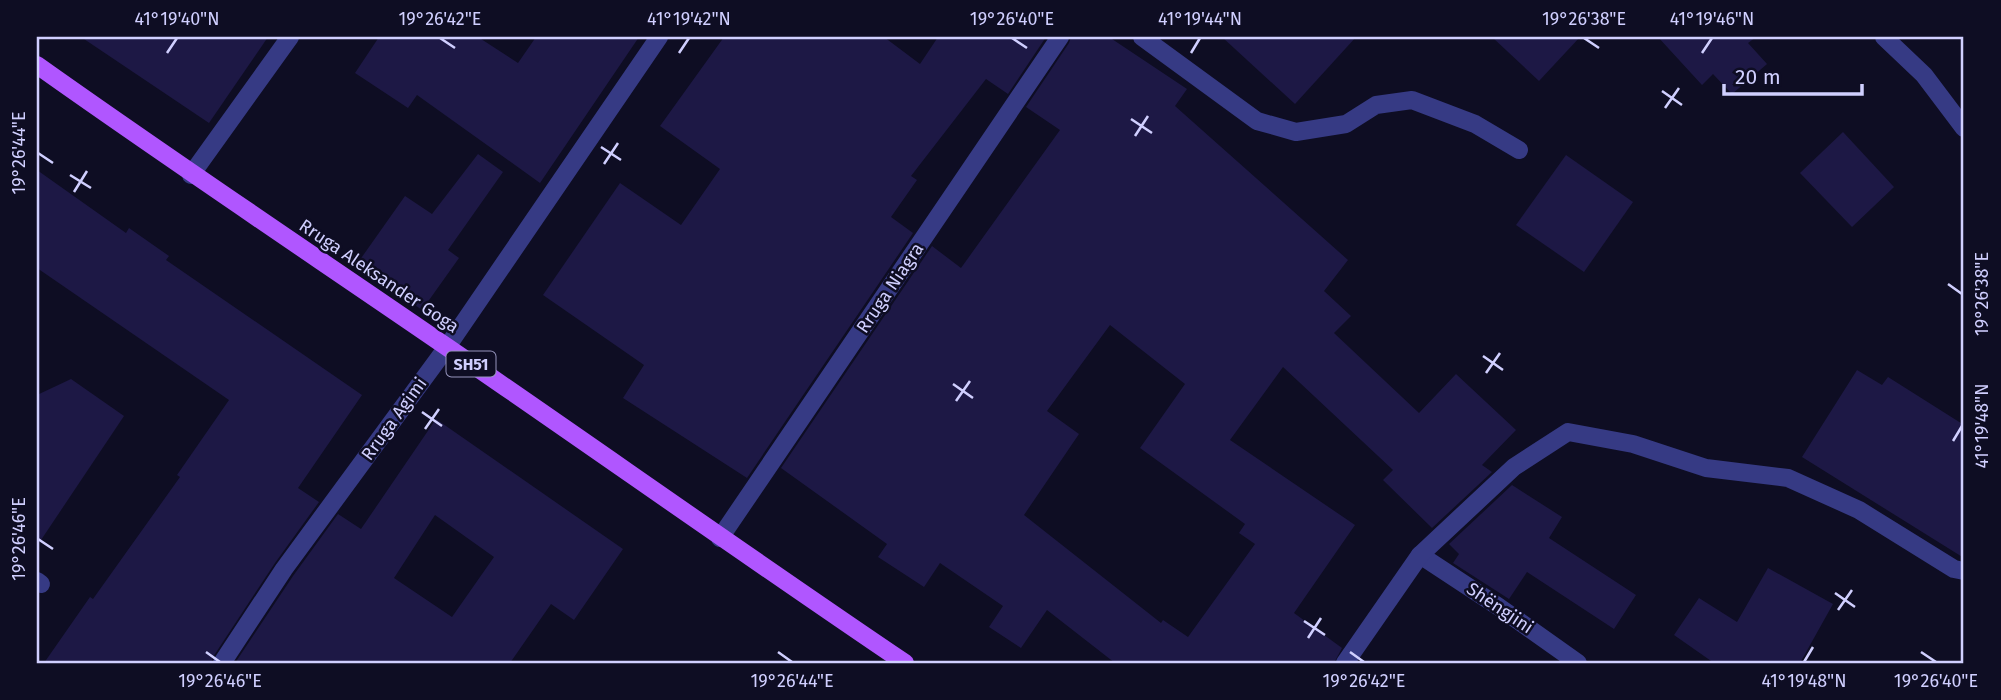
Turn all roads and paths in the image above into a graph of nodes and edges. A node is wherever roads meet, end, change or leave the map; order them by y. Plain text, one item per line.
1 (290, 37) edge
2 (659, 37) edge
3 (1060, 37) edge
4 (1142, 37) edge
5 (1884, 37) edge
6 (37, 65) edge
7 (1964, 128) edge
8 (1519, 150) dead end
9 (191, 174) junction
10 (447, 347) junction
11 (720, 538) junction
12 (1420, 555) junction
13 (1964, 571) edge
14 (222, 663) edge
15 (905, 663) edge
16 (1345, 663) edge
17 (1578, 663) edge

1 - 9 street
2 - 10 street, Rruga Agimi
3 - 11 street, Rruga Niagra
4 - 8 street
5 - 7 street
6 - 9 main road, Rruga Aleksander Goga / SH51
9 - 10 main road, Rruga Aleksander Goga / SH51
10 - 11 main road, Rruga Aleksander Goga / SH51
10 - 14 street, Rruga Agimi
11 - 15 main road, Rruga Aleksander Goga / SH51
12 - 13 street
12 - 16 street
12 - 17 street, Shëngjini

